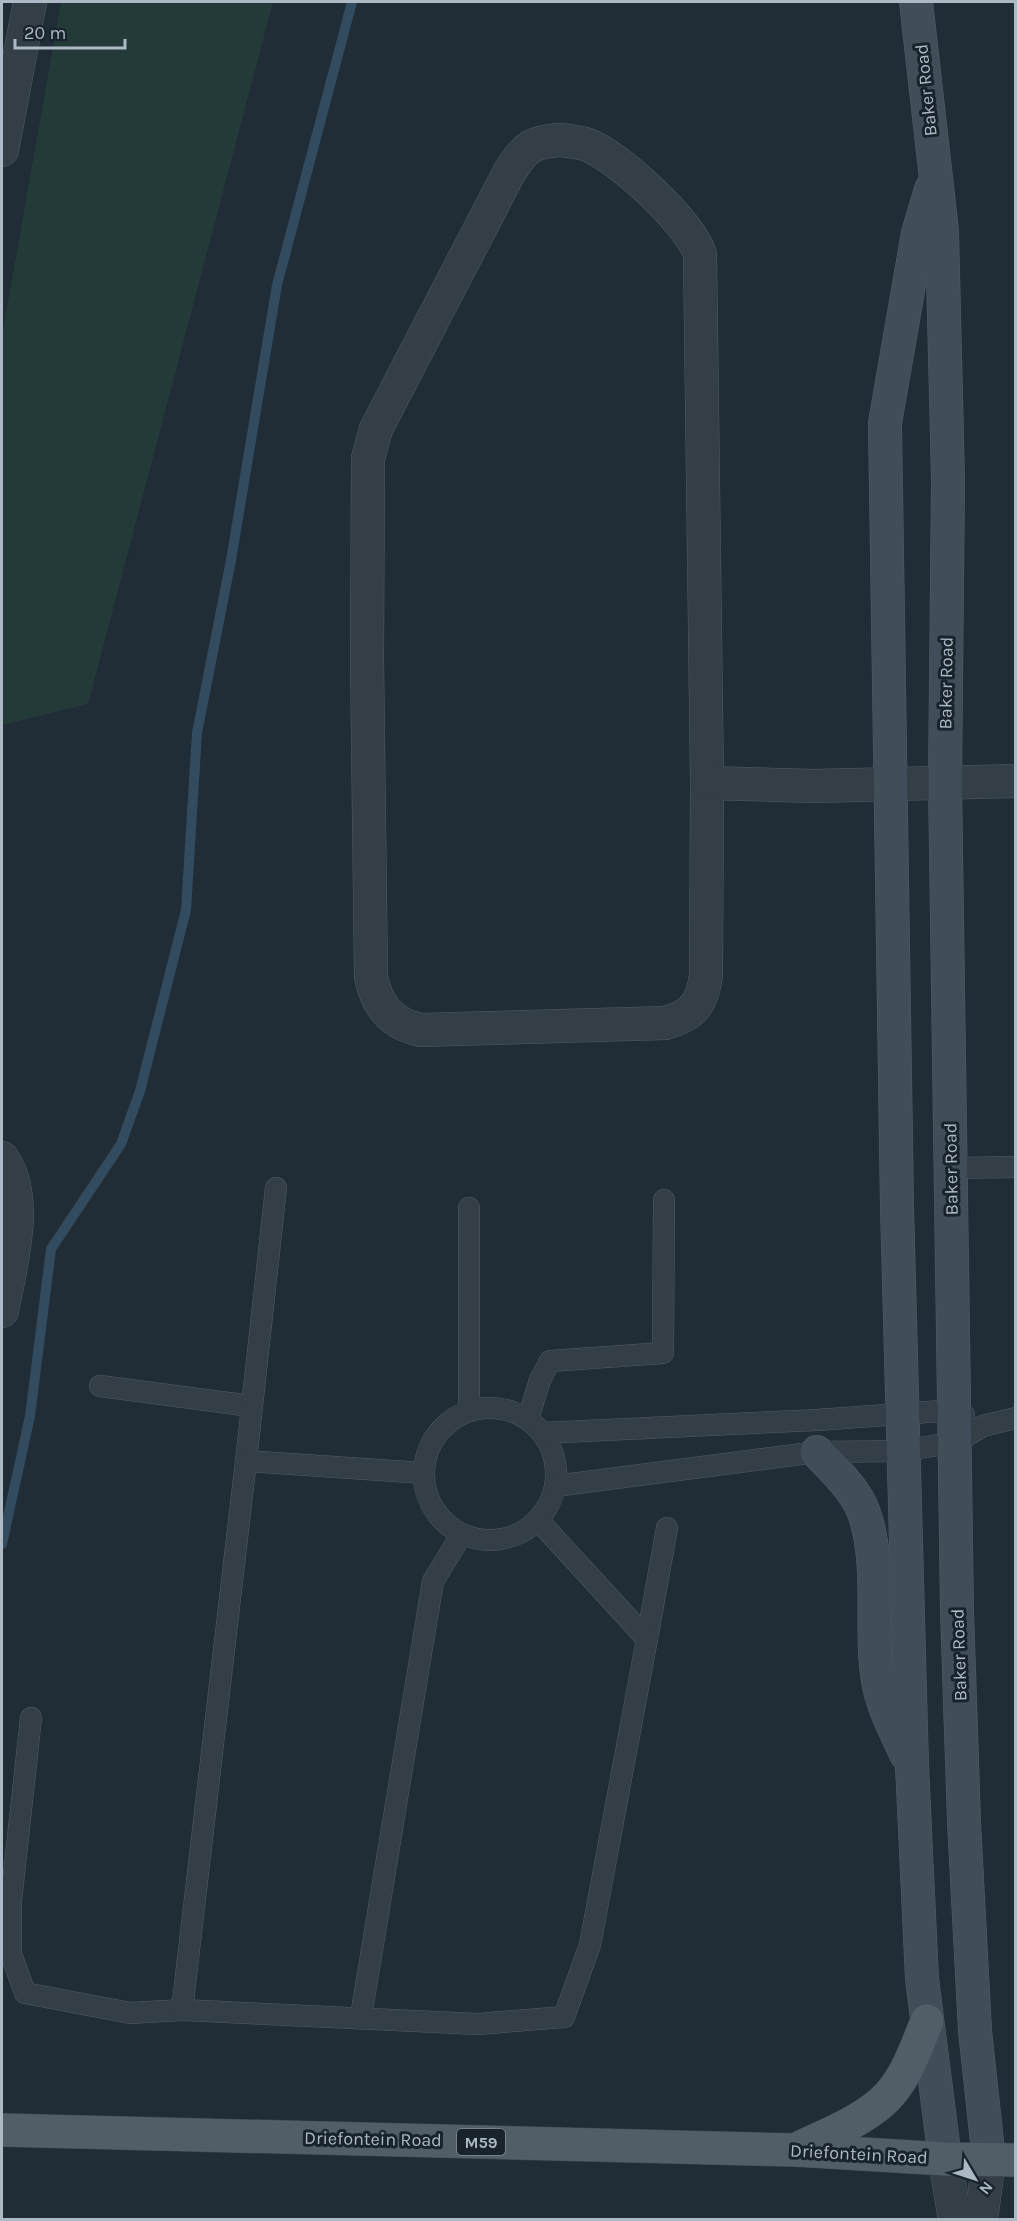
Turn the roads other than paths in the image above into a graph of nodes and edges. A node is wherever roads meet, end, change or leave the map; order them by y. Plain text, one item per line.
1 (30, 2) edge
2 (916, 2) edge
3 (2, 150) edge
4 (934, 178) junction
5 (1016, 781) edge
6 (945, 782) junction
7 (707, 783) junction
8 (889, 784) junction
9 (2, 1158) edge
10 (1016, 1167) edge
11 (951, 1168) junction
12 (276, 1188) dead end
13 (664, 1200) dead end
14 (469, 1208) dead end
15 (2, 1311) edge
16 (100, 1386) dead end
17 (252, 1406) junction
18 (470, 1410) junction
19 (901, 1415) junction
20 (1016, 1418) edge
21 (535, 1426) junction
22 (965, 1426) junction
23 (902, 1451) junction
24 (817, 1452) junction
25 (246, 1461) junction
26 (424, 1473) junction
27 (555, 1486) junction
28 (538, 1520) junction
29 (667, 1528) dead end
30 (462, 1534) junction
31 (648, 1639) junction
32 (31, 1718) dead end
33 (912, 1766) junction
34 (182, 2010) junction
35 (361, 2016) junction
36 (927, 2021) junction
37 (2, 2130) edge
38 (796, 2150) junction
39 (978, 2159) edge
40 (955, 2220) edge
41 (981, 2220) edge

1 - 3 street
2 - 4 main road, Baker Road
4 - 6 main road, Baker Road
4 - 8 main road, Baker Road
5 - 6 street
6 - 8 street
6 - 11 main road, Baker Road
7 - 7 street
7 - 8 street
8 - 19 main road, Baker Road
9 - 15 street
10 - 11 lane
11 - 22 main road, Baker Road
12 - 17 lane
13 - 21 lane
14 - 18 lane
16 - 17 lane
17 - 25 lane
18 - 21 lane
18 - 26 lane
19 - 21 lane
19 - 22 lane
19 - 23 main road, Baker Road
20 - 22 lane
21 - 27 lane
22 - 23 lane
22 - 39 main road, Baker Road
23 - 24 lane
23 - 33 main road, Baker Road
24 - 27 lane
24 - 33 main road
25 - 26 lane
25 - 34 lane
26 - 30 lane
27 - 28 lane
28 - 30 lane
28 - 31 lane
29 - 31 lane
30 - 35 lane
31 - 35 lane
32 - 34 lane
33 - 36 main road, Baker Road
34 - 35 lane
36 - 38 main road
36 - 39 main road, Baker Road
37 - 38 main road, Driefontein Road / M59
38 - 39 main road, Driefontein Road / M59
39 - 40 street
39 - 41 street

